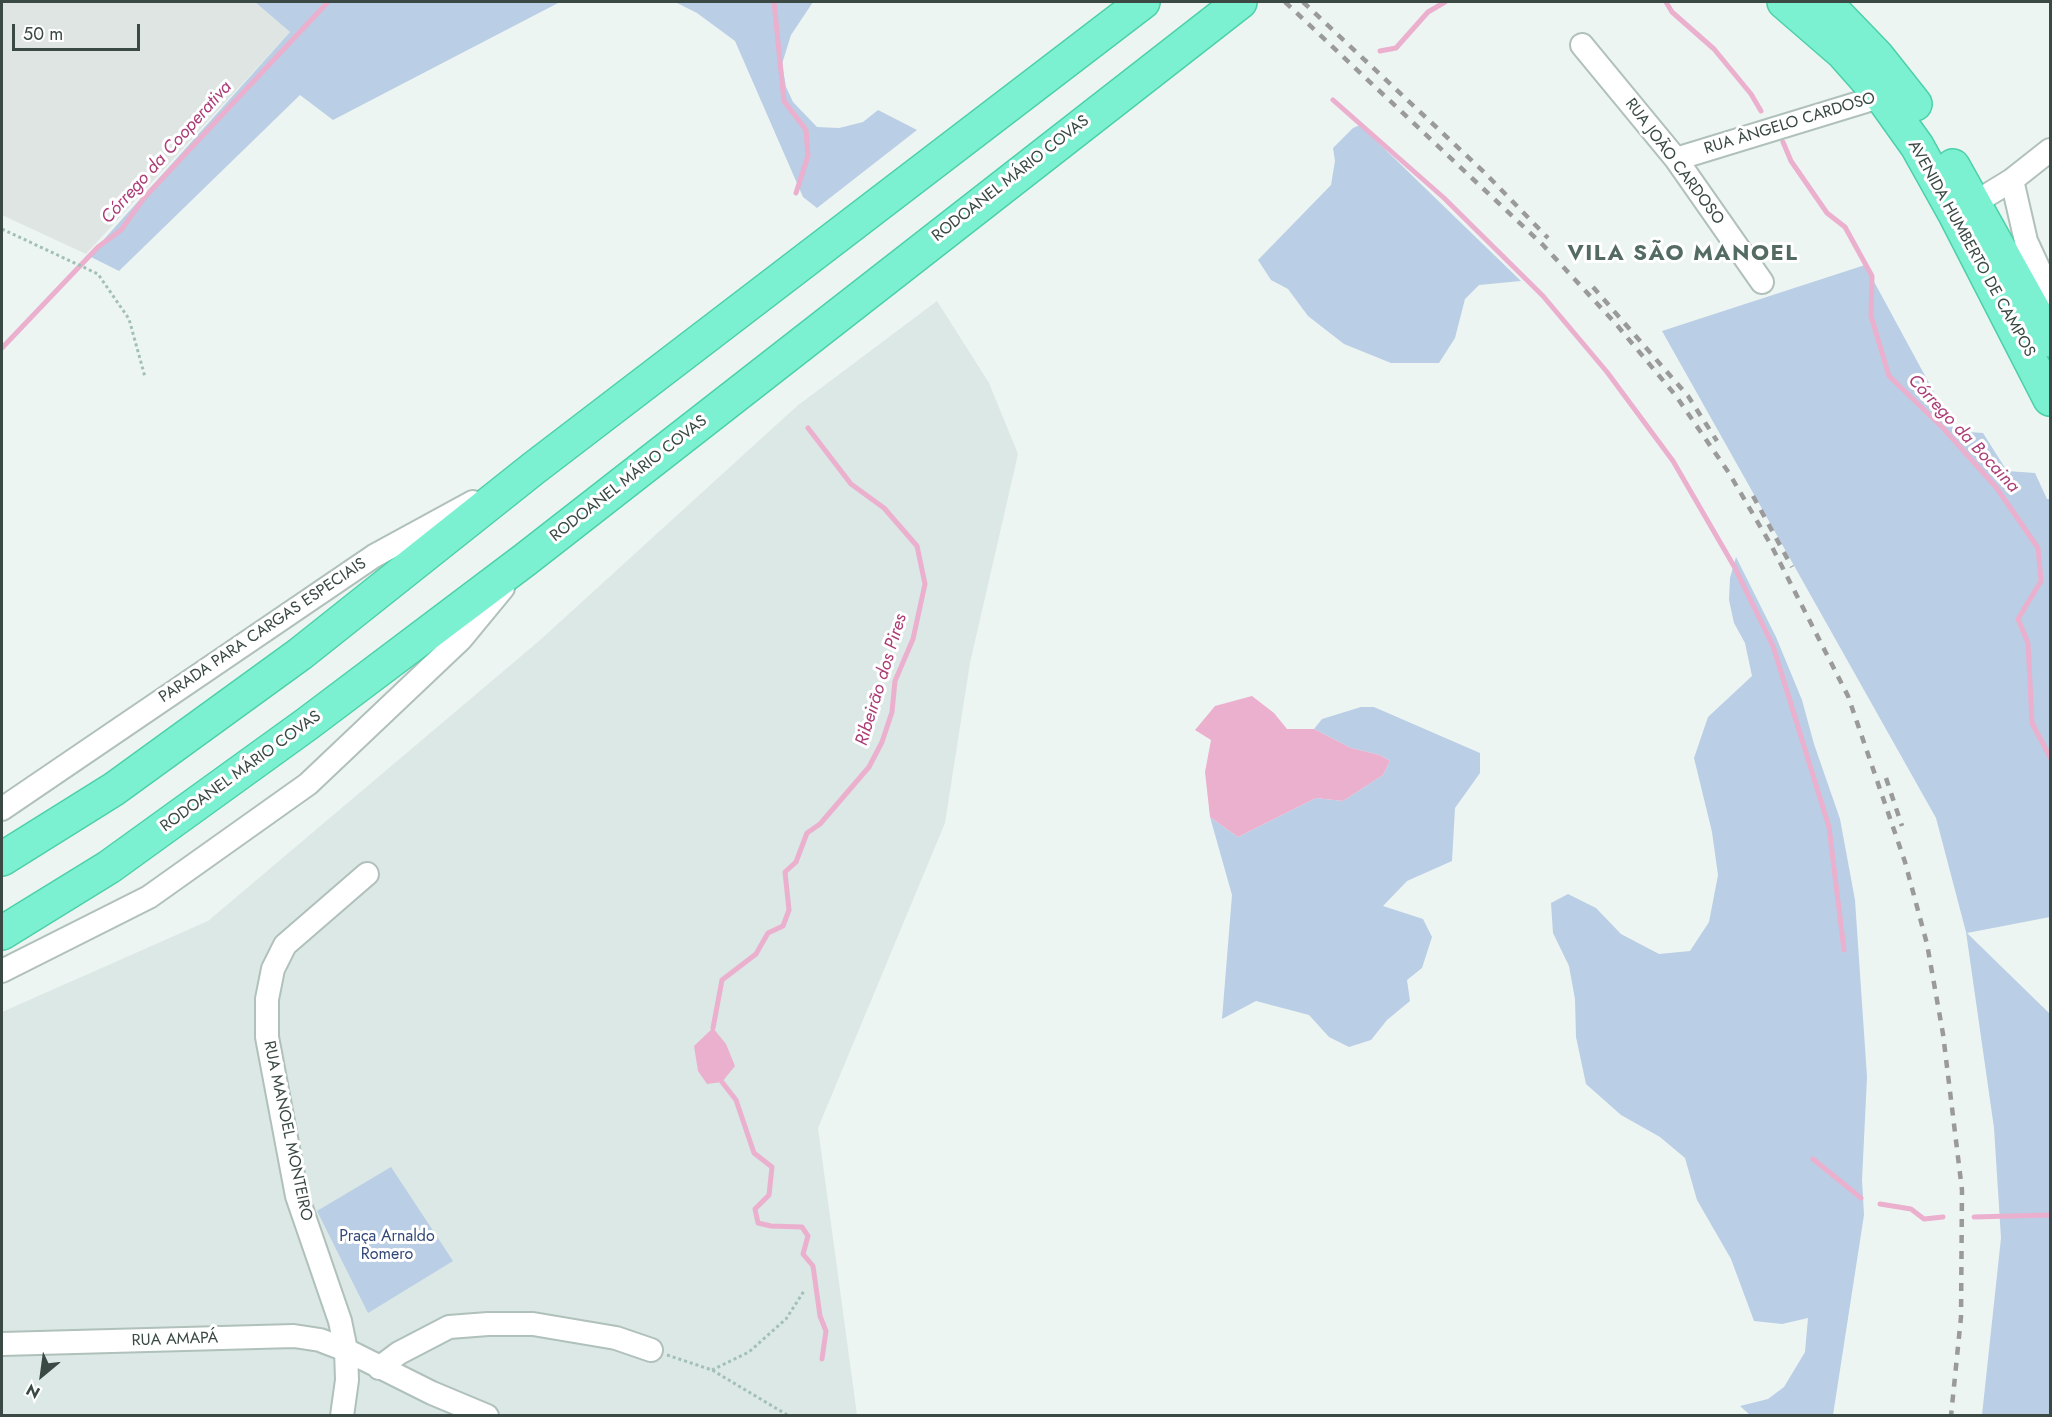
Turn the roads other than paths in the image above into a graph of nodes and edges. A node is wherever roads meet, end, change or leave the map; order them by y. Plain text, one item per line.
1 (1143, 2) edge
2 (1240, 2) edge
3 (1784, 2) edge
4 (1825, 2) edge
5 (1582, 45) dead end
6 (1893, 93) junction
7 (2050, 150) edge
8 (1676, 159) junction
9 (2012, 180) junction
10 (1966, 209) junction
11 (1762, 282) dead end
12 (2050, 292) edge
13 (2050, 340) edge
14 (2050, 399) edge
15 (534, 468) junction
16 (526, 559) junction
17 (2, 809) edge
18 (2, 859) edge
19 (367, 874) dead end
20 (2, 933) edge
21 (2, 971) edge
22 (2, 1344) edge
23 (346, 1350) junction
24 (651, 1350) road end
25 (379, 1368) junction
26 (483, 1415) edge
27 (342, 1416) edge

1 - 15 highway
2 - 16 highway, RODOANEL MÁRIO COVAS
3 - 6 highway, AVENIDA HUMBERTO DE CAMPOS
4 - 6 highway, AVENIDA HUMBERTO DE CAMPOS
5 - 8 street, RUA JOÃO CARDOSO
6 - 8 street, RUA ÂNGELO CARDOSO
6 - 10 highway, AVENIDA HUMBERTO DE CAMPOS
7 - 9 street
8 - 11 street, RUA JOÃO CARDOSO
9 - 10 street
9 - 12 street
10 - 13 highway, AVENIDA HUMBERTO DE CAMPOS
10 - 14 highway, AVENIDA HUMBERTO DE CAMPOS
15 - 17 street, PARADA PARA CARGAS ESPECIAIS
15 - 18 highway
16 - 20 highway, RODOANEL MÁRIO COVAS
16 - 21 street
19 - 23 street, RUA MANOEL MONTEIRO
22 - 23 street, RUA AMAPÁ
23 - 25 street, RUA AMAPÁ
23 - 27 street, RUA MANOEL MONTEIRO
24 - 25 street
25 - 26 street, RUA AMAPÁ

